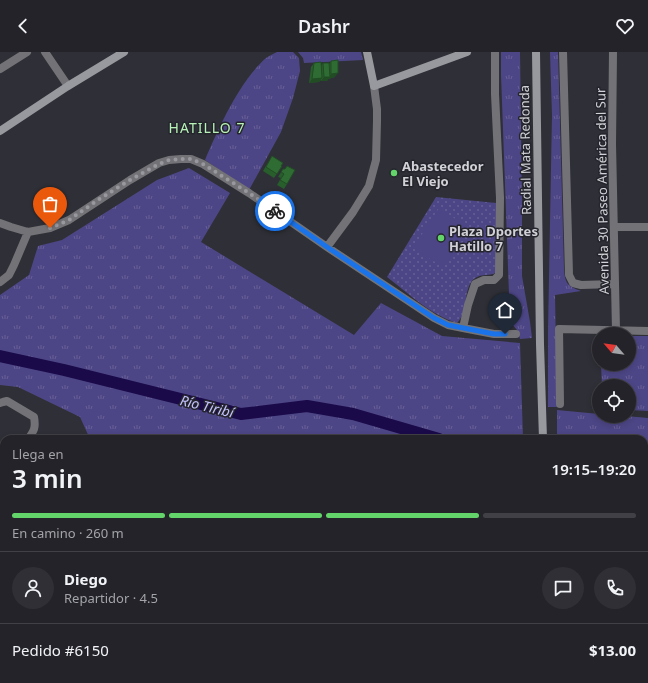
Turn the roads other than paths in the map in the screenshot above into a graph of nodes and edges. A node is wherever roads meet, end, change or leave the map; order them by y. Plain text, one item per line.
1 (27, 52) edge
2 (45, 52) edge
3 (124, 52) edge
4 (367, 52) edge
5 (467, 52) edge
6 (494, 52) edge
7 (536, 52) edge
8 (563, 52) edge
9 (613, 52) edge
10 (0, 69) edge
11 (68, 86) junction
12 (374, 86) junction
13 (0, 130) edge
14 (0, 223) edge
15 (614, 227) junction
16 (648, 227) edge
17 (28, 232) junction
18 (327, 247) junction
19 (0, 282) edge
20 (614, 284) junction
21 (616, 327) edge
22 (463, 328) junction
23 (592, 330) edge
24 (636, 331) edge
25 (648, 331) edge
26 (516, 334) dead end
27 (0, 403) edge
28 (560, 404) dead end
29 (31, 435) edge
30 (543, 435) edge
31 (0, 621) edge
32 (0, 625) edge

1 - 10 street
2 - 11 street
3 - 11 main road
4 - 12 main road
5 - 12 main road
6 - 22 street
7 - 30 main road, Radial Mata Redonda
8 - 20 street
9 - 15 street, Avenida 30 Paseo América del Sur
11 - 13 main road
12 - 18 street
14 - 17 street
15 - 16 street
15 - 20 street, Avenida 30 Paseo América del Sur
17 - 18 street
17 - 19 street
18 - 22 street
20 - 21 street, Avenida 30 Paseo América del Sur
22 - 26 street
23 - 28 street
24 - 25 street
27 - 29 street
31 - 32 street

